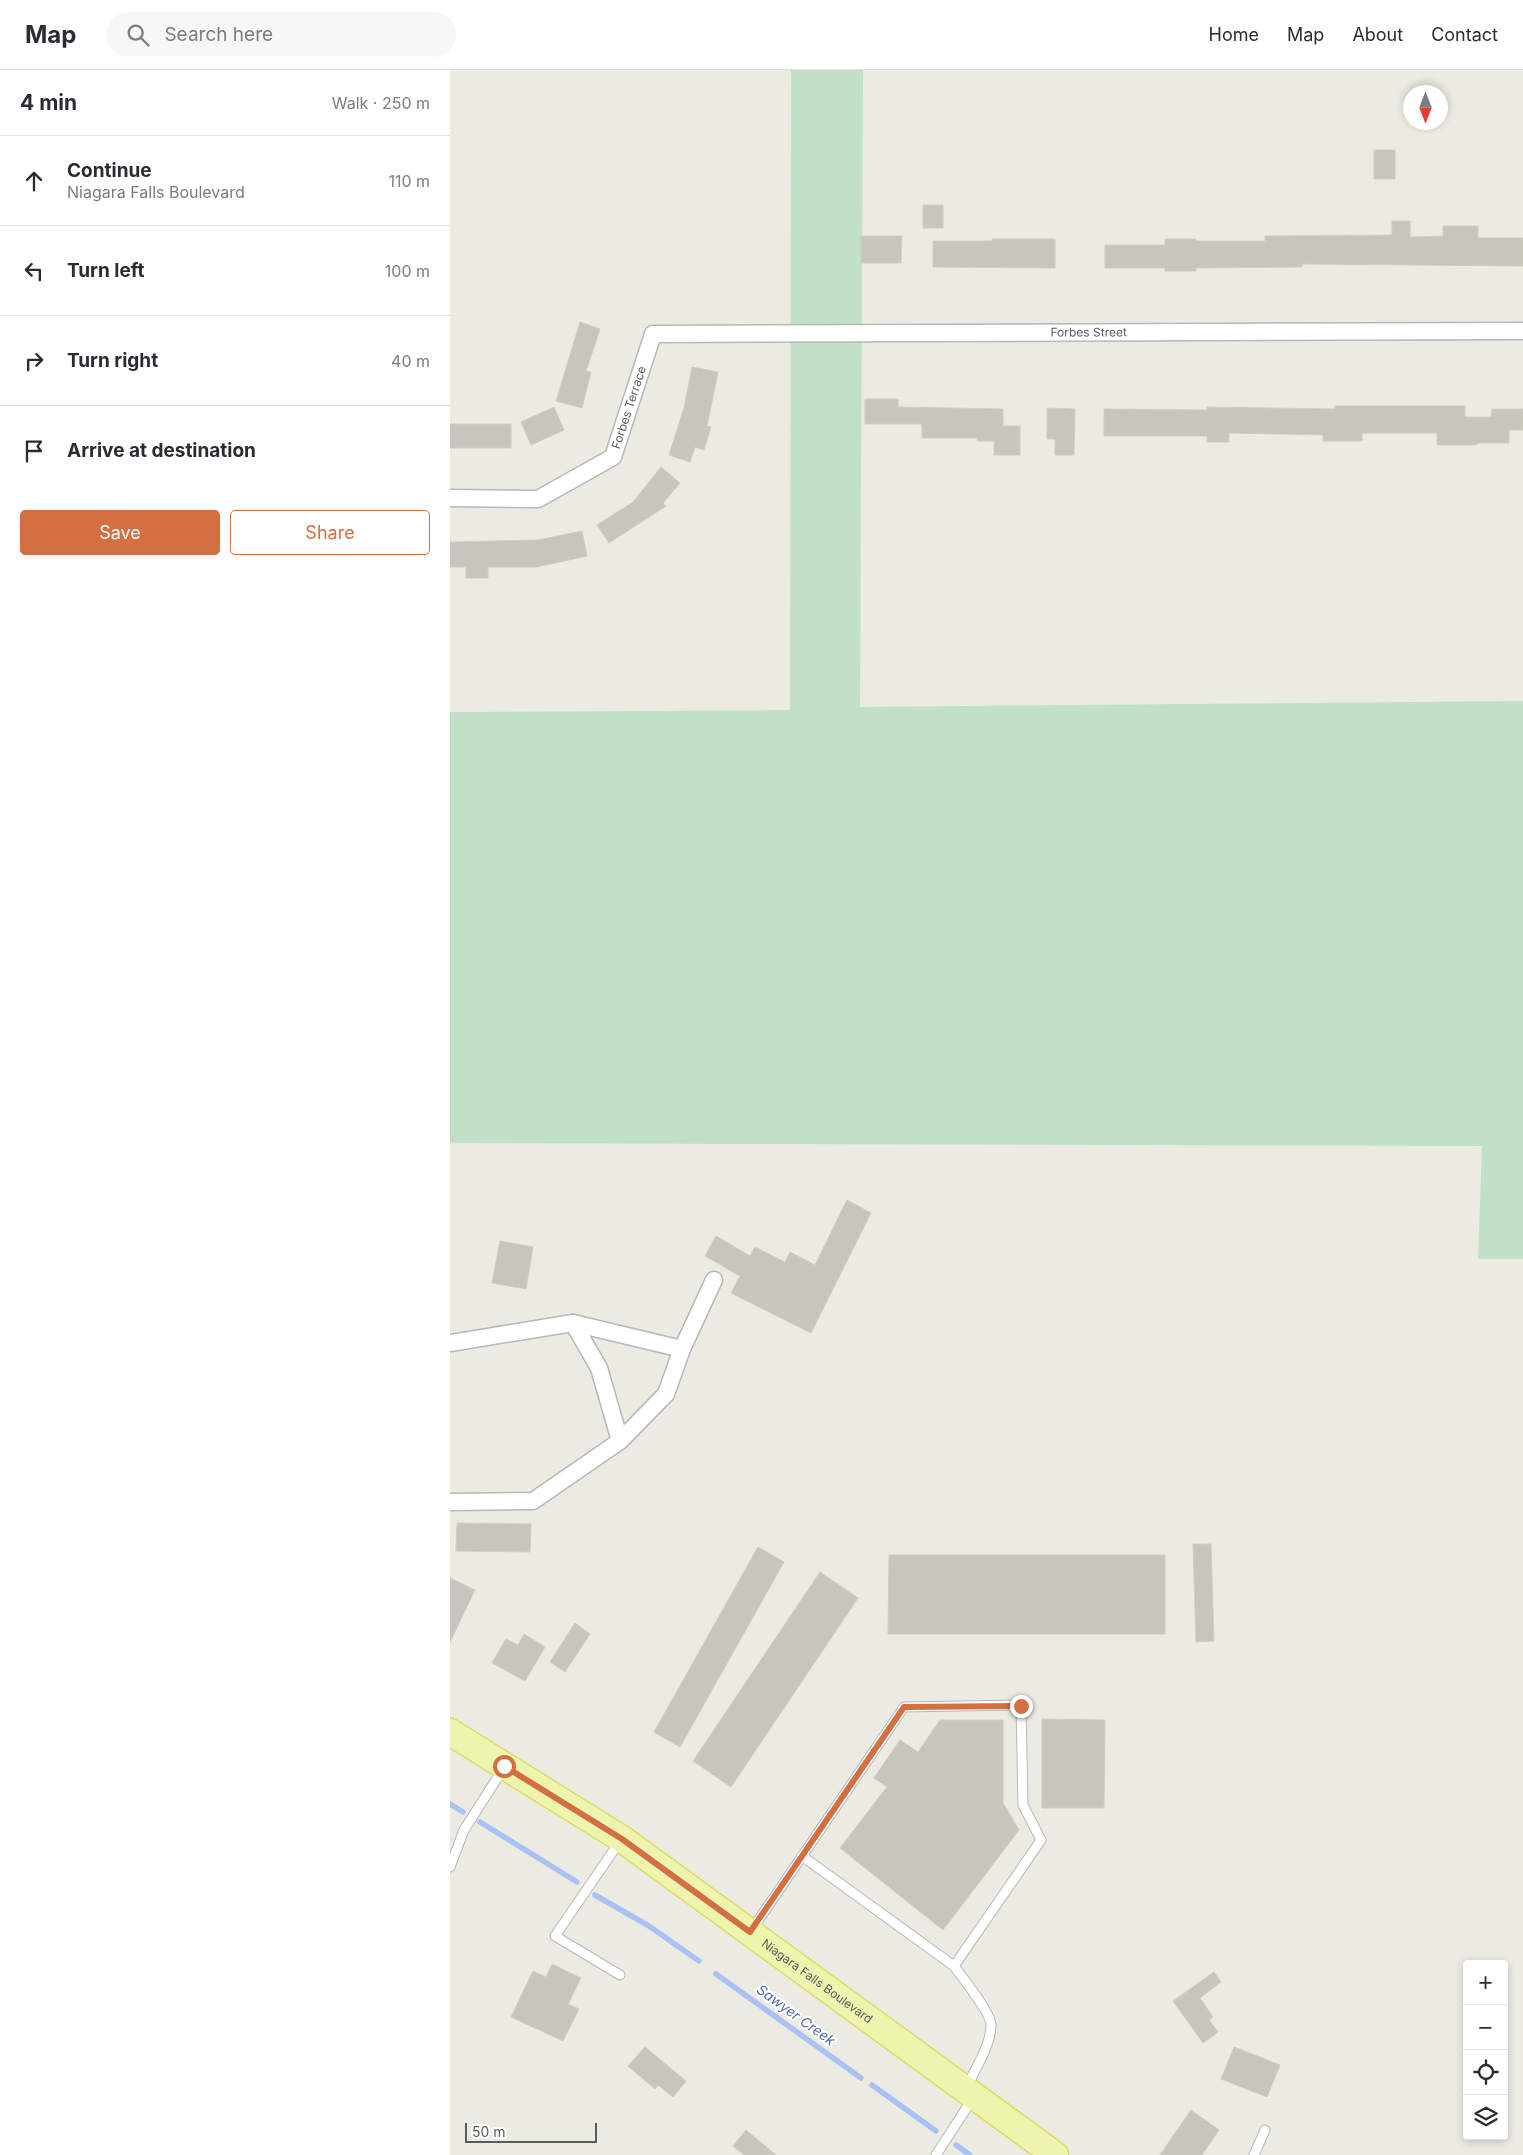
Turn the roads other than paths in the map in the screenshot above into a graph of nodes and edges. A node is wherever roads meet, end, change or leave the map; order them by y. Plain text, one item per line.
1 (1523, 331) edge
2 (653, 334) joint
3 (450, 498) edge
4 (714, 1280) dead end
5 (574, 1323) junction
6 (450, 1343) edge
7 (682, 1349) junction
8 (620, 1441) junction
9 (450, 1502) edge
10 (450, 1732) edge
11 (504, 1766) junction
12 (622, 1839) junction
13 (802, 1856) junction
14 (450, 1867) edge
15 (750, 1932) junction
16 (954, 1966) junction
17 (620, 1975) dead end
18 (970, 2093) junction
19 (1265, 2130) dead end
20 (936, 2155) edge
21 (1055, 2155) edge
22 (1254, 2155) edge

1 - 2 street, Forbes Street
2 - 3 street, Forbes Terrace
4 - 7 street
5 - 6 street
5 - 7 street
5 - 8 street
7 - 8 street
8 - 9 street
10 - 11 main road, Niagara Falls Boulevard
11 - 12 main road, Niagara Falls Boulevard
11 - 14 lane
12 - 15 main road, Niagara Falls Boulevard
12 - 17 lane
13 - 15 lane
13 - 16 lane
13 - 16 lane
15 - 18 main road, Niagara Falls Boulevard
16 - 18 lane
18 - 20 lane
18 - 21 main road, Niagara Falls Boulevard
19 - 22 lane

